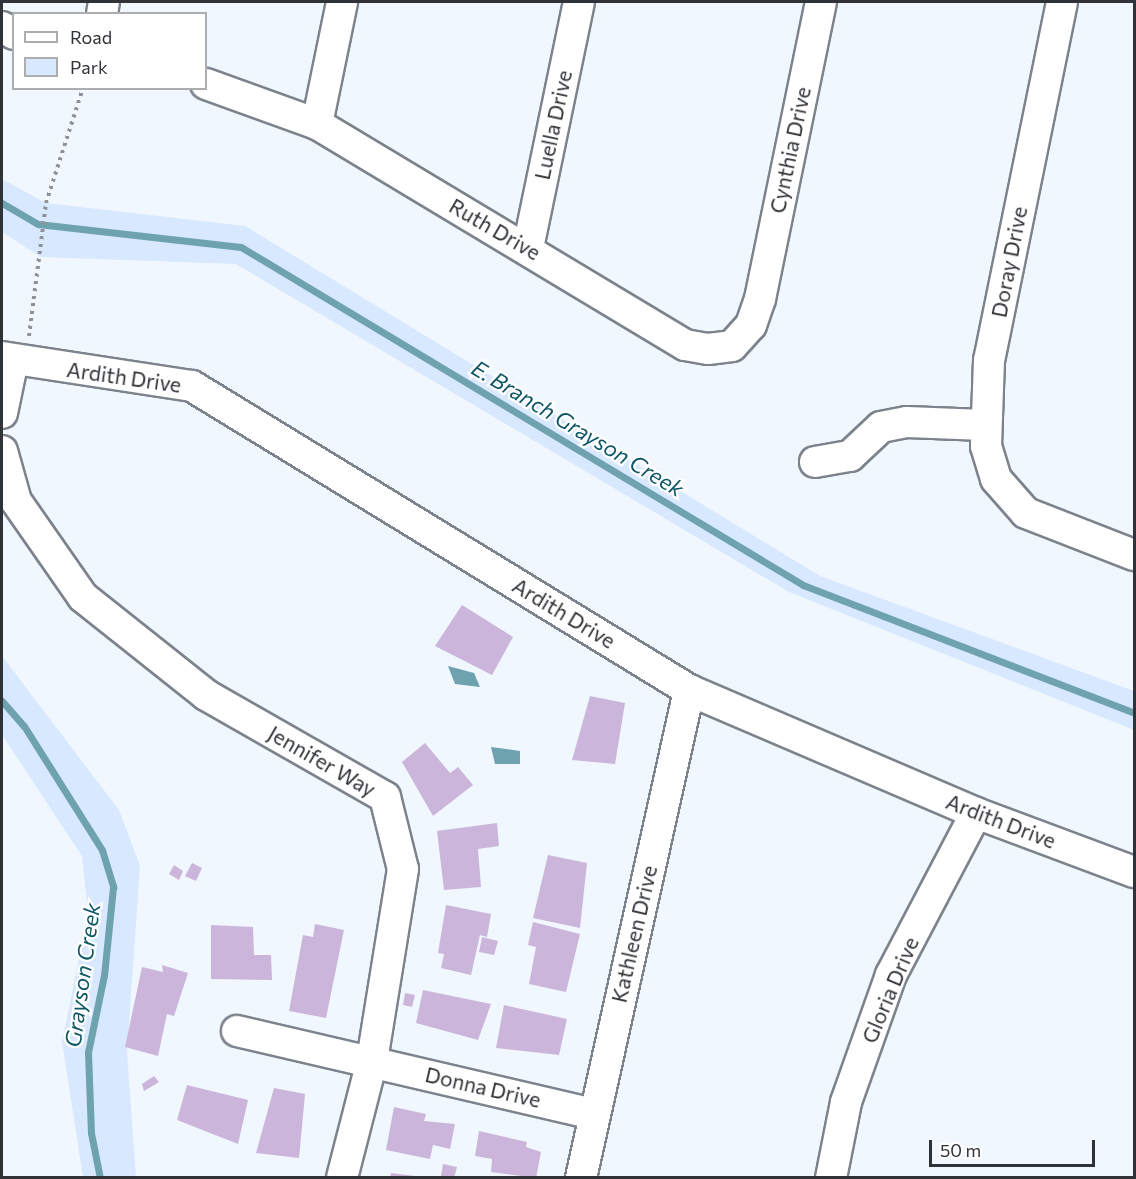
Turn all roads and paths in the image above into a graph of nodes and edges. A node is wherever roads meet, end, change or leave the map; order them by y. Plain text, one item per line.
1 (342, 2) edge
2 (579, 2) edge
3 (821, 2) edge
4 (1062, 2) edge
5 (207, 84) edge
6 (82, 90) edge
7 (317, 123) junction
8 (528, 248) junction
9 (760, 299) joint
10 (13, 360) edge
11 (2, 413) edge
12 (984, 424) junction
13 (2, 451) edge
14 (815, 462) dead end
15 (1134, 555) edge
16 (689, 690) junction
17 (976, 813) junction
18 (1134, 872) edge
19 (237, 1030) dead end
20 (372, 1060) junction
21 (594, 1113) junction
22 (342, 1178) edge
23 (581, 1178) edge
24 (831, 1178) edge

1 - 7 street
2 - 8 street, Luella Drive
3 - 9 street, Cynthia Drive
4 - 12 street, Doray Drive
5 - 7 street, Ruth Drive
6 - 10 path
7 - 8 street, Ruth Drive
8 - 9 street, Ruth Drive
10 - 11 street
10 - 16 street, Ardith Drive
12 - 14 street
12 - 15 street, Doray Drive
13 - 20 street, Jennifer Way
16 - 17 street, Ardith Drive
16 - 21 street, Kathleen Drive
17 - 18 street, Ardith Drive
17 - 24 street, Gloria Drive
19 - 20 street, Donna Drive
20 - 21 street, Donna Drive
20 - 22 street, Jennifer Way
21 - 23 street, Kathleen Drive

